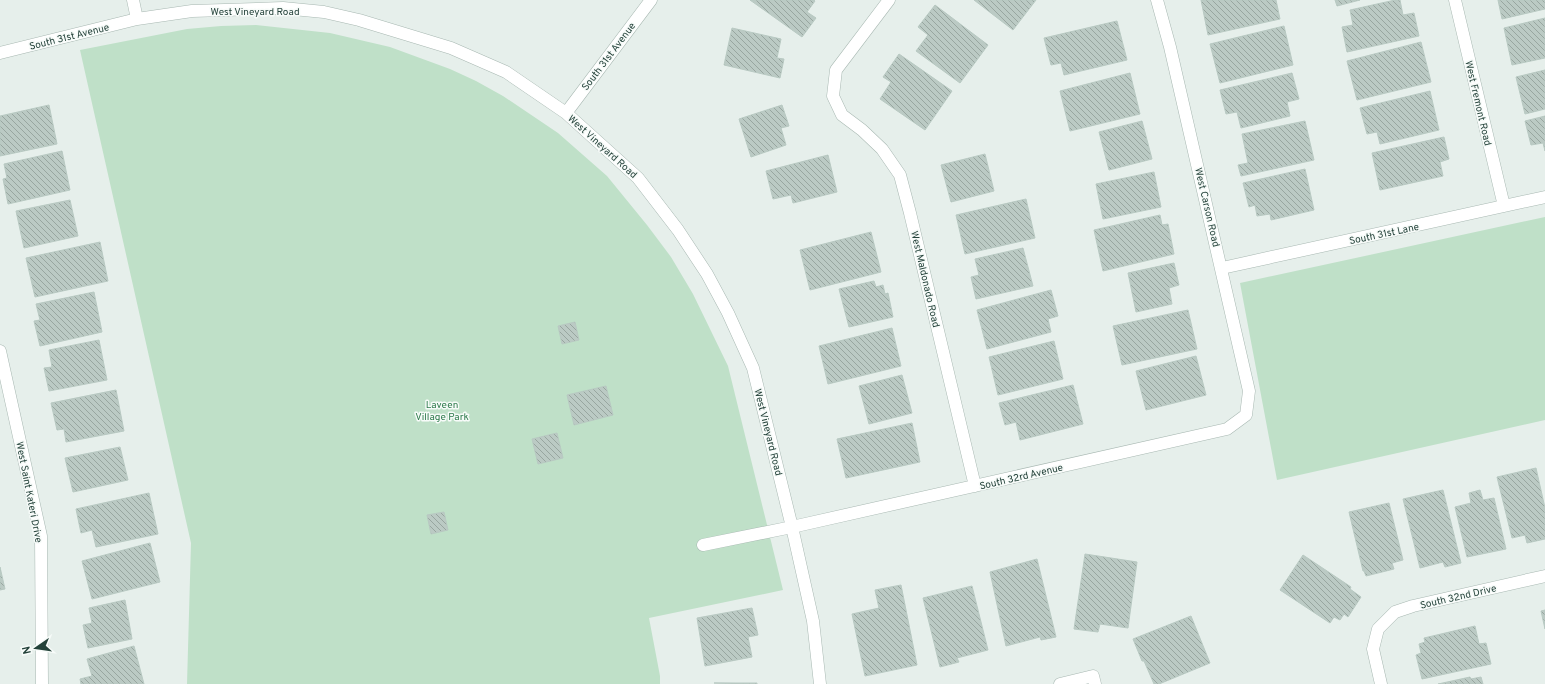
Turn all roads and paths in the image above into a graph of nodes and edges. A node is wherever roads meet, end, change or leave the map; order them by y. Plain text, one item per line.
1 (133, 0) edge
2 (651, 0) edge
3 (889, 0) edge
4 (1157, 0) edge
5 (1455, 0) edge
6 (137, 19) junction
7 (0, 53) edge
8 (566, 113) junction
9 (1545, 197) edge
10 (1504, 206) junction
11 (1222, 268) junction
12 (0, 351) edge
13 (1246, 415) joint
14 (975, 486) junction
15 (792, 527) junction
16 (703, 545) dead end
17 (1545, 576) edge
18 (1094, 680) edge
19 (42, 684) edge
20 (820, 684) edge
21 (1060, 684) edge
22 (1381, 684) edge

1 - 6 street
2 - 8 street, South 31st Avenue
3 - 14 street, West Maldonado Road
4 - 11 street, West Carson Road
5 - 10 street, West Fremont Road
6 - 7 street, South 31st Avenue
6 - 8 street, West Vineyard Road
8 - 15 street, West Vineyard Road
9 - 10 street, South 31st Lane
10 - 11 street, South 31st Lane
11 - 13 street, West Carson Road
12 - 19 street, West Saint Kateri Drive
13 - 14 street, South 32rd Avenue
14 - 15 street, South 32rd Avenue
15 - 16 street, South 32rd Avenue
15 - 20 street, West Vineyard Road
17 - 22 street, South 32nd Drive
18 - 21 street

